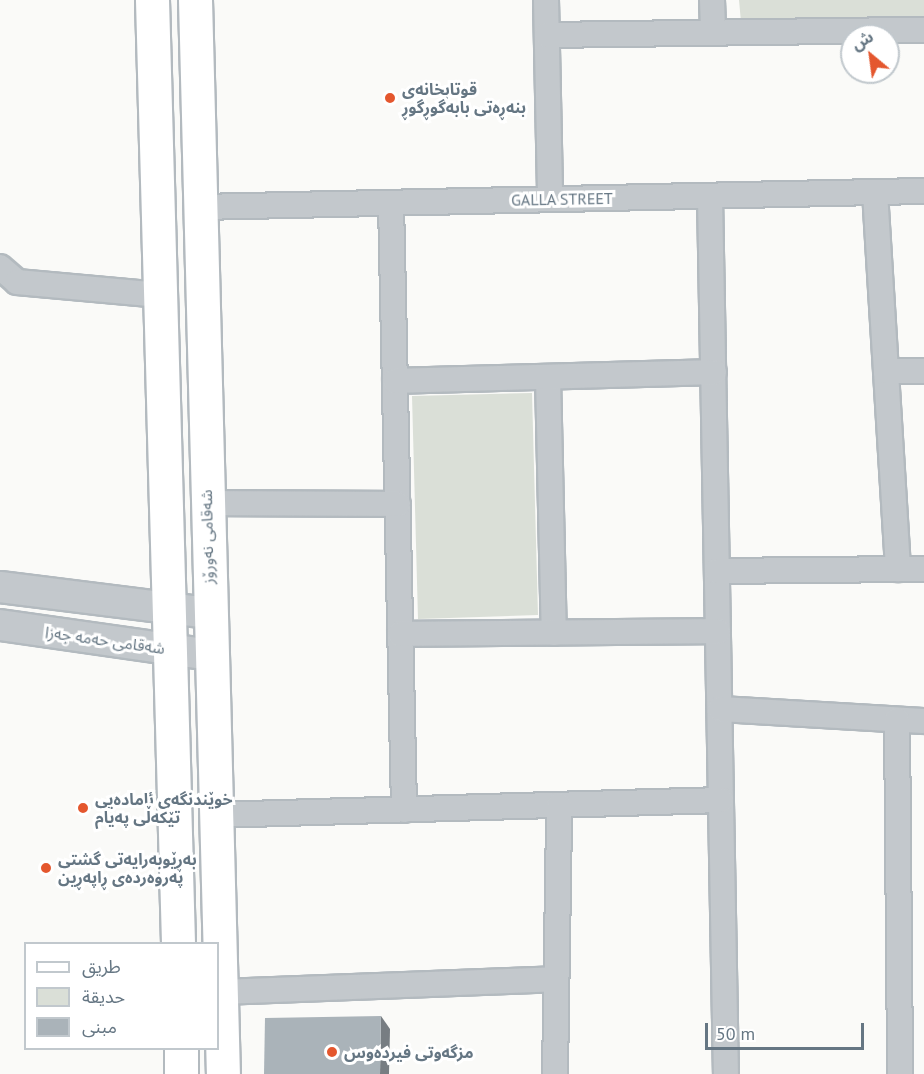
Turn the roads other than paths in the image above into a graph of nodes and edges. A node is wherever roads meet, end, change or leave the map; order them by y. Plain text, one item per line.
1 (152, 0) edge
2 (195, 0) edge
3 (546, 0) edge
4 (712, 0) edge
5 (924, 30) edge
6 (713, 33) junction
7 (546, 35) junction
8 (924, 191) edge
9 (875, 192) junction
10 (710, 196) junction
11 (550, 199) junction
12 (391, 203) junction
13 (200, 207) junction
14 (0, 267) edge
15 (160, 295) junction
16 (886, 371) junction
17 (924, 371) edge
18 (714, 372) junction
19 (548, 377) junction
20 (395, 381) junction
21 (206, 503) junction
22 (398, 504) junction
23 (898, 569) junction
24 (924, 569) edge
25 (717, 571) junction
26 (0, 587) edge
27 (170, 610) junction
28 (209, 613) junction
29 (0, 625) edge
30 (718, 631) junction
31 (554, 633) junction
32 (400, 634) junction
33 (171, 650) junction
34 (210, 655) junction
35 (720, 709) junction
36 (897, 720) junction
37 (924, 721) edge
38 (721, 800) junction
39 (560, 805) junction
40 (404, 810) junction
41 (214, 815) junction
42 (178, 942) edge
43 (218, 942) edge
44 (219, 962) edge
45 (556, 979) junction
46 (220, 992) junction
47 (181, 1050) edge
48 (182, 1074) edge
49 (223, 1074) edge
50 (555, 1074) edge
51 (726, 1074) edge
52 (900, 1074) edge

1 - 15 main road
2 - 13 main road, شەقامی نەورۆز
3 - 7 street
4 - 6 street
5 - 6 street
6 - 7 street
7 - 11 street
8 - 9 street, GALLA STREET
9 - 10 street, GALLA STREET
9 - 16 street
10 - 11 street, GALLA STREET
10 - 18 street
11 - 12 street, GALLA STREET
12 - 13 street, GALLA STREET
12 - 20 street
13 - 21 main road, شەقامی نەورۆز
14 - 15 street
15 - 27 main road
16 - 17 street
16 - 23 street
18 - 19 street
18 - 25 street
19 - 20 street
19 - 31 street
20 - 22 street
21 - 22 street
21 - 28 main road, شەقامی نەورۆز
22 - 32 street
23 - 24 street
23 - 25 street
25 - 30 street
26 - 27 street
27 - 28 street
27 - 33 main road
28 - 34 main road, شەقامی نەورۆز
29 - 33 street, شەقامی حەمە جەزا
30 - 31 street
30 - 35 street
31 - 32 street
32 - 40 street
33 - 34 street, شەقامی حەمە جەزا
33 - 42 main road
34 - 41 main road, شەقامی نەورۆز
35 - 36 street
35 - 38 street
36 - 37 street
36 - 52 street
38 - 39 street
38 - 51 street
39 - 40 street
39 - 45 street
40 - 41 street
41 - 43 main road, شەقامی نەورۆز
44 - 46 main road, شەقامی نەورۆز
45 - 46 street
45 - 50 street
46 - 49 main road, شەقامی نەورۆز
47 - 48 main road

